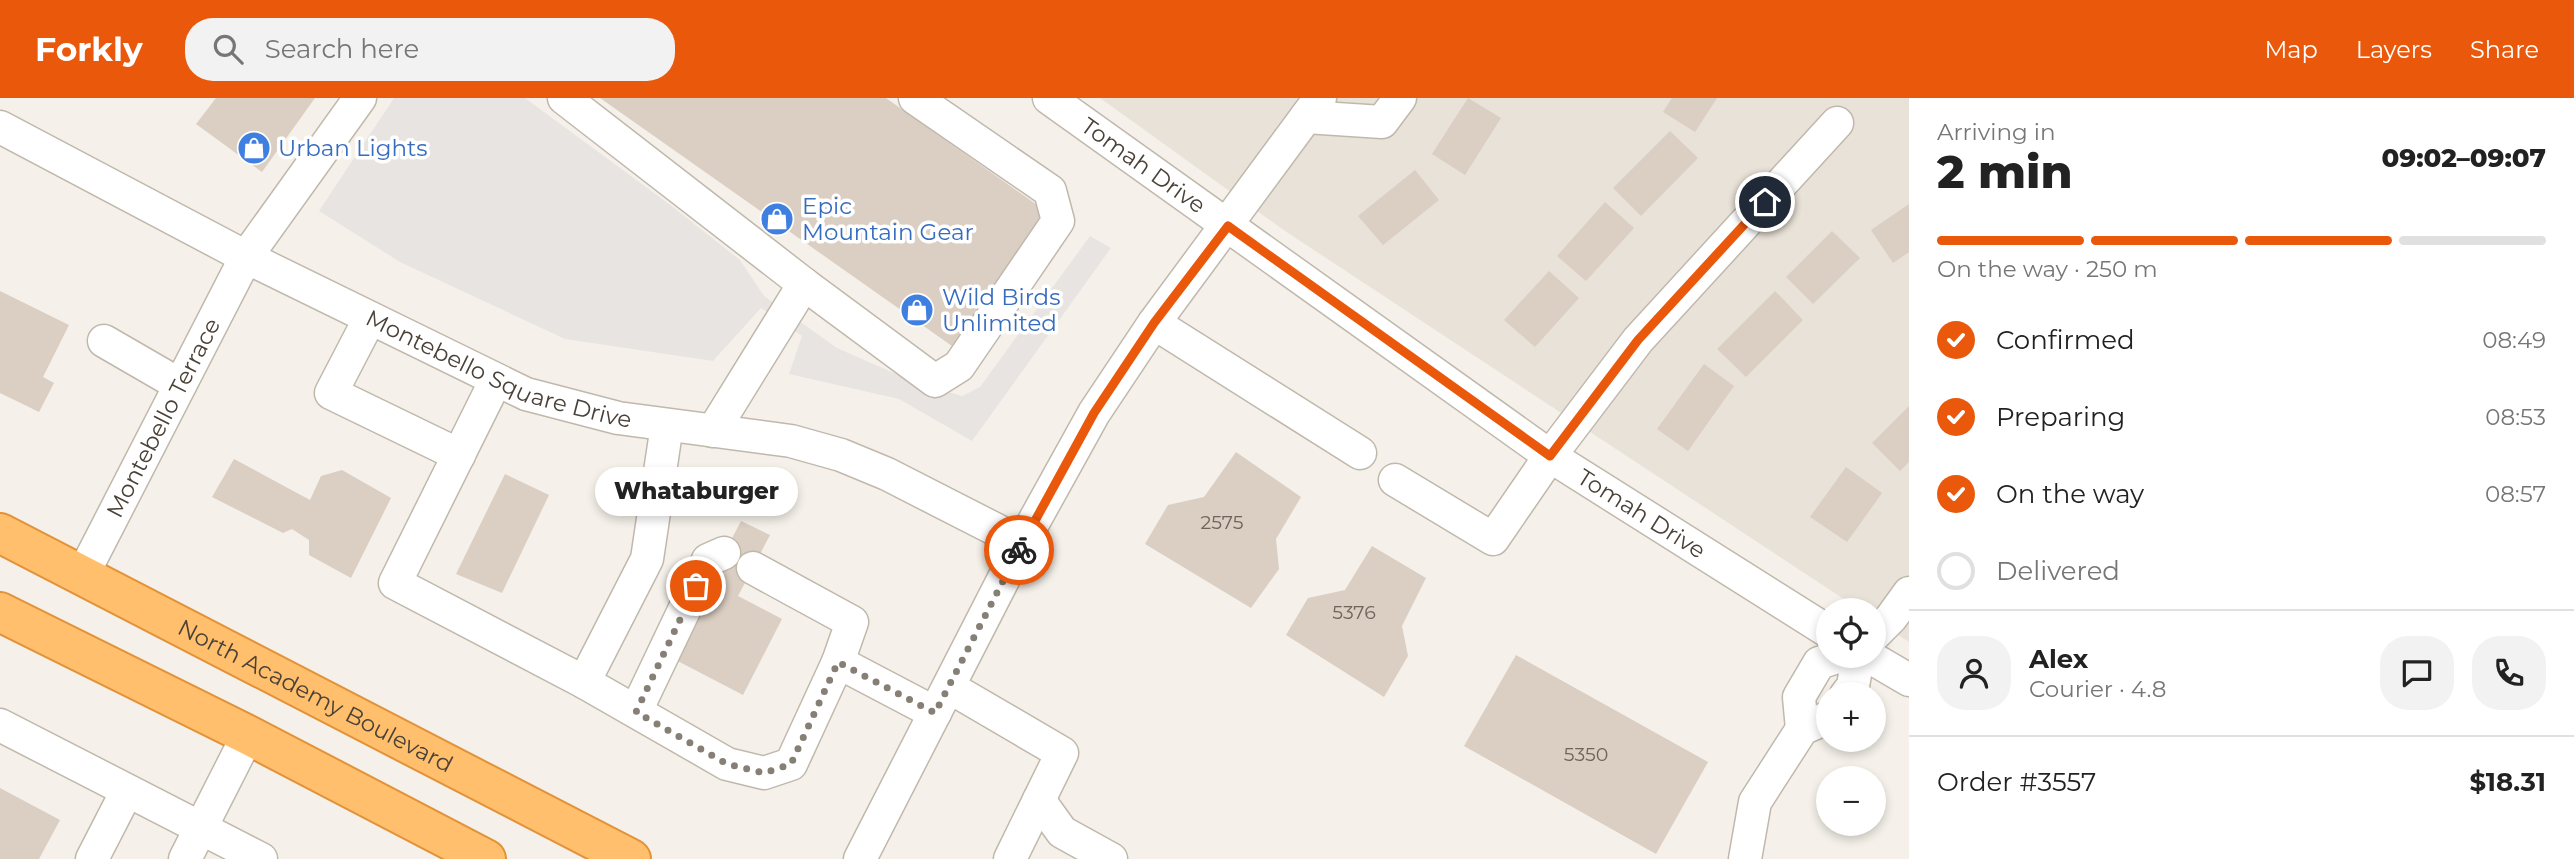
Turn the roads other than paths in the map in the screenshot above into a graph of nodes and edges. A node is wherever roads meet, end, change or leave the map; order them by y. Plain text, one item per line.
1 (360, 98) edge
2 (564, 98) edge
3 (915, 98) edge
4 (1049, 98) edge
5 (1400, 98) edge
6 (1313, 108) edge
7 (1837, 123) dead end
8 (0, 127) edge
9 (1228, 226) junction
10 (246, 257) junction
11 (804, 284) junction
12 (370, 318) junction
13 (1154, 323) junction
14 (104, 341) dead end
15 (496, 380) junction
16 (180, 385) junction
17 (667, 425) junction
18 (713, 430) junction
19 (1360, 453) dead end
20 (458, 454) junction
21 (1550, 456) junction
22 (1395, 480) dead end
23 (0, 533) edge
24 (1022, 543) junction
25 (724, 553) dead end
26 (753, 568) dead end
27 (82, 576) junction
28 (1909, 593) edge
29 (0, 612) edge
30 (1886, 623) edge
31 (1816, 624) edge
32 (838, 662) junction
33 (1886, 667) edge
34 (1816, 668) edge
35 (1909, 680) edge
36 (584, 681) junction
37 (942, 700) junction
38 (636, 712) junction
39 (1815, 723) edge
40 (0, 724) edge
41 (248, 735) junction
42 (127, 791) junction
43 (1039, 800) junction
44 (200, 829) junction
45 (92, 859) edge
46 (185, 859) edge
47 (261, 859) edge
48 (486, 859) edge
49 (631, 859) edge
50 (860, 859) edge
51 (1010, 859) edge
52 (1111, 859) edge
53 (1745, 859) edge

1 - 10 street, Montebello Terrace
2 - 11 street
3 - 11 street
4 - 9 street, Tomah Drive
5 - 6 street
6 - 9 street
7 - 21 street
8 - 10 street, Montebello Square Drive
9 - 13 street
9 - 21 street, Tomah Drive
10 - 12 street, Montebello Square Drive
10 - 16 street, Montebello Terrace
11 - 18 street
12 - 15 street, Montebello Square Drive
12 - 20 street
13 - 19 street
13 - 24 street
14 - 16 street
15 - 17 street, Montebello Square Drive
15 - 20 street
16 - 27 street, Montebello Terrace
17 - 18 street, Montebello Square Drive
17 - 36 street
18 - 24 street, Montebello Square Drive
20 - 36 street
21 - 22 street
21 - 31 street, Tomah Drive
23 - 27 highway, North Academy Boulevard
24 - 37 street
25 - 38 street
26 - 32 street
27 - 49 highway, North Academy Boulevard
28 - 30 street
29 - 41 highway
32 - 37 street
32 - 38 street
33 - 35 street
34 - 39 street
36 - 38 street
37 - 43 street
37 - 50 street
39 - 53 street
40 - 42 street
41 - 44 street
41 - 48 highway
42 - 44 street
42 - 45 street
43 - 51 street
43 - 52 street
44 - 46 street
44 - 47 street

